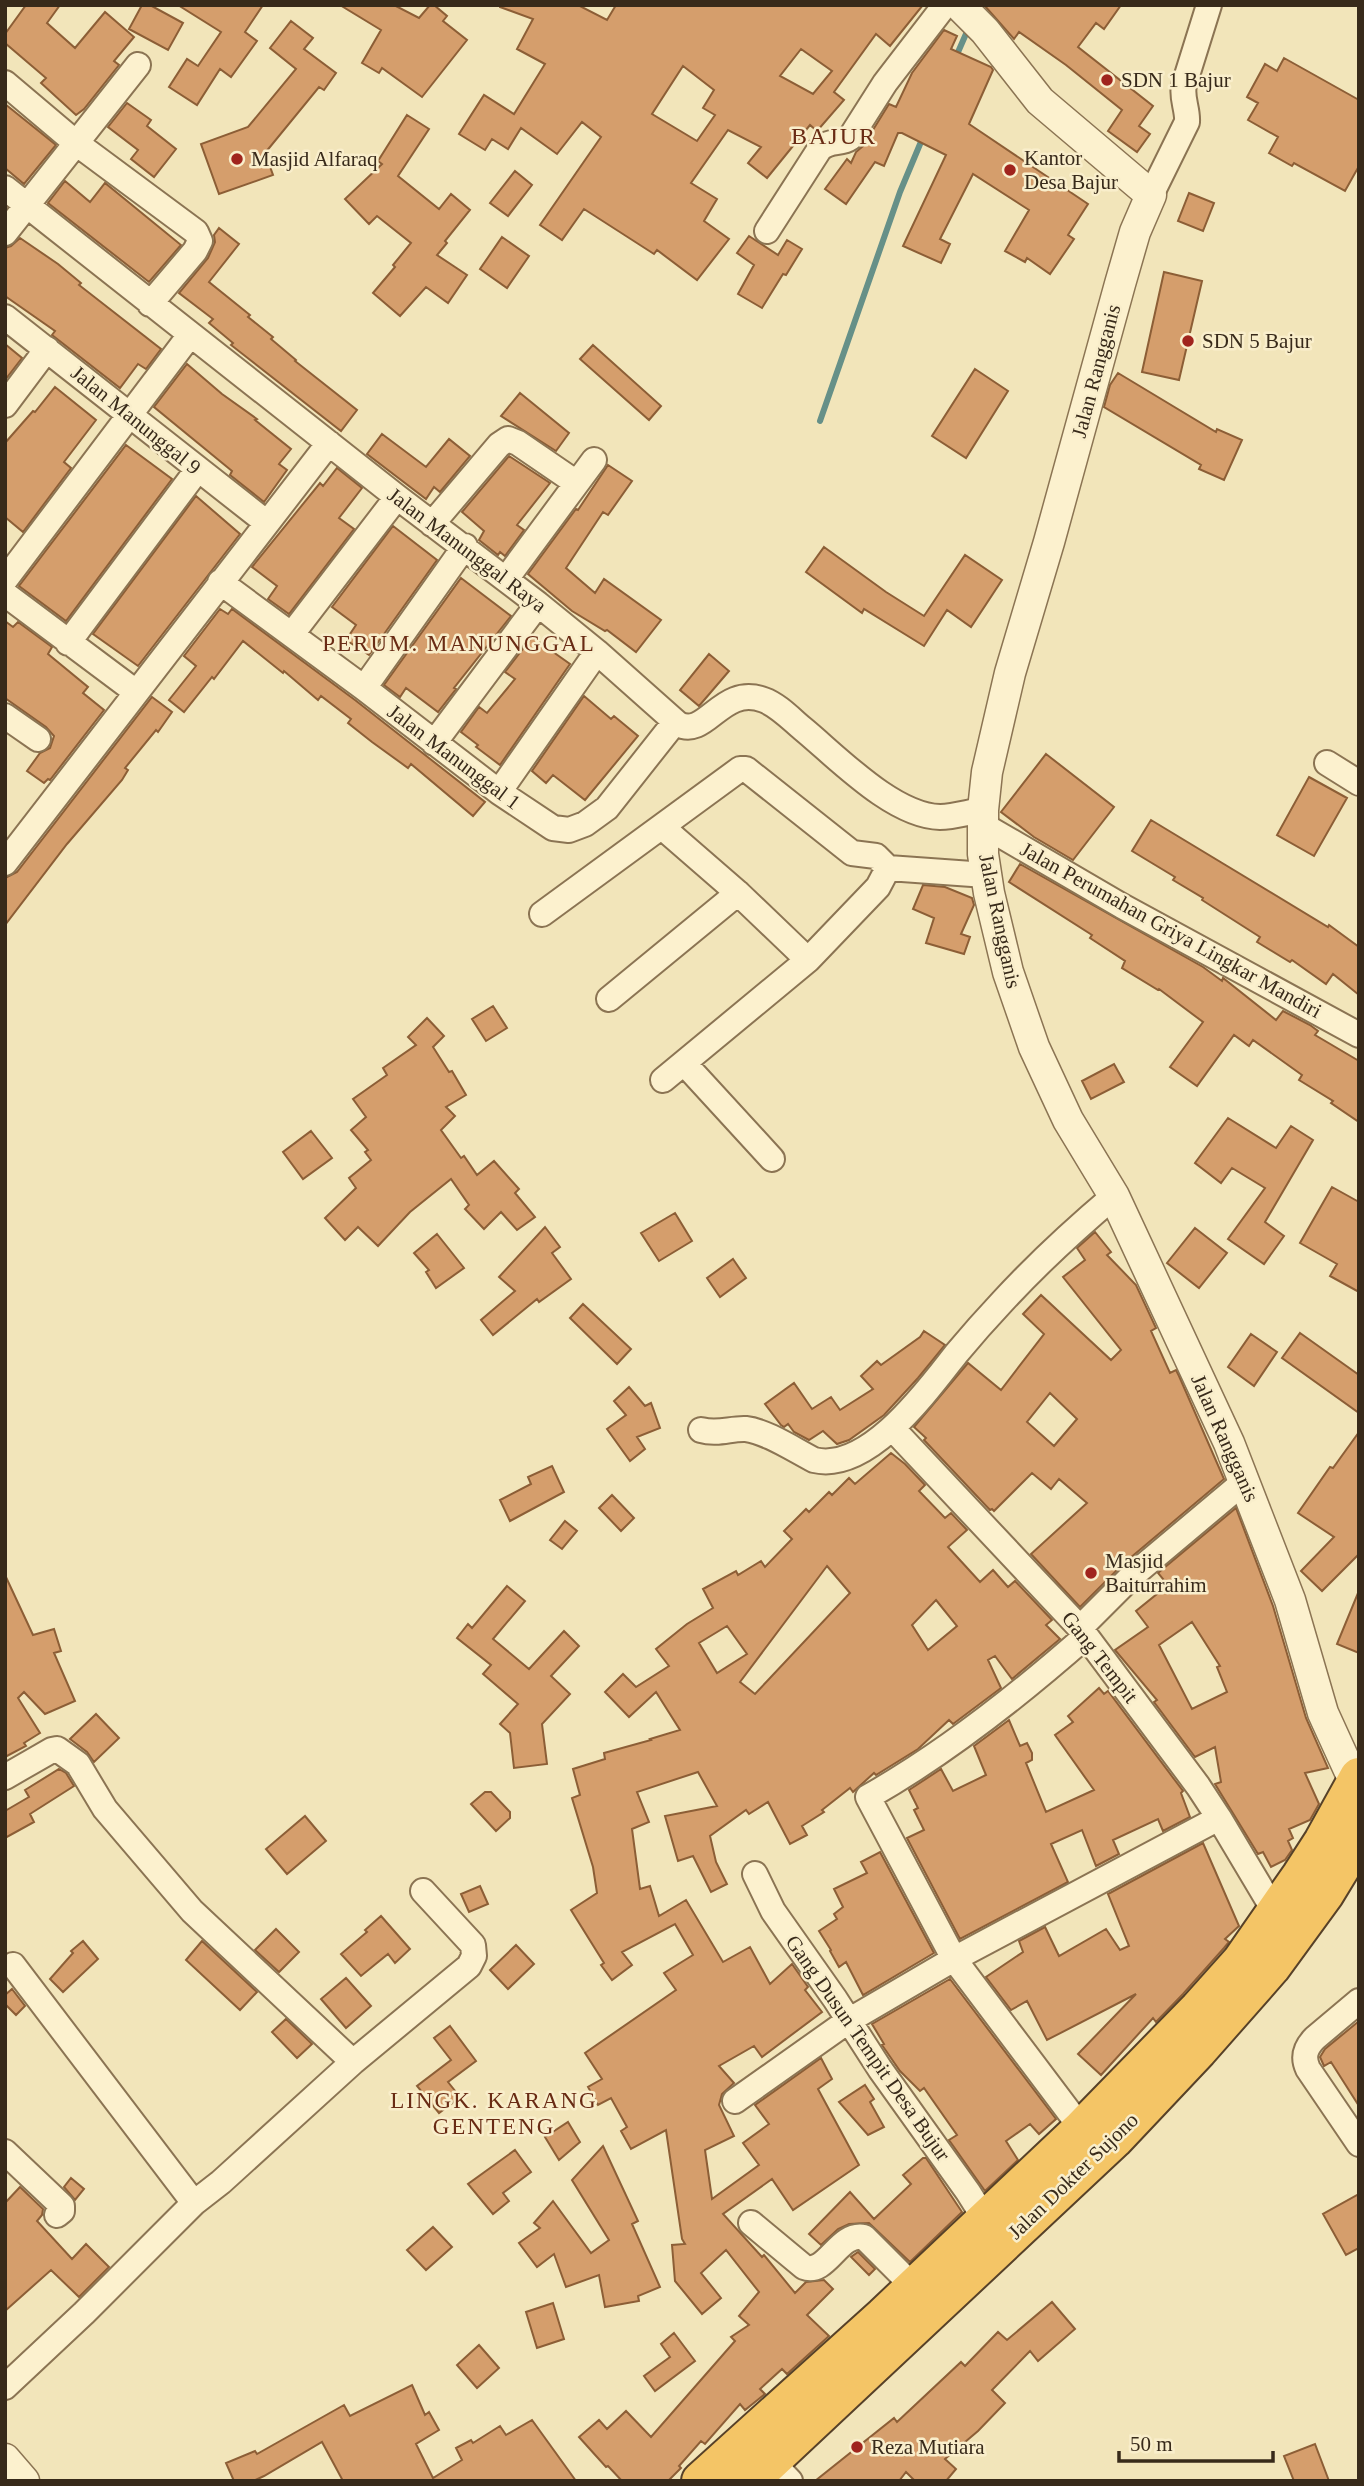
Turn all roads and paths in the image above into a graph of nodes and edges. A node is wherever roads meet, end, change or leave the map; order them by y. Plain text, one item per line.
1 (1209, 5) edge
2 (963, 13) edge
3 (138, 65) dead end
4 (5, 83) edge
5 (76, 143) junction
6 (5, 188) edge
7 (1151, 195) junction
8 (26, 204) junction
9 (766, 232) dead end
10 (5, 233) edge
11 (150, 304) junction
12 (5, 317) edge
13 (190, 335) junction
14 (47, 349) junction
15 (5, 405) edge
16 (129, 414) junction
17 (329, 443) junction
18 (594, 460) dead end
19 (198, 469) junction
20 (575, 482) junction
21 (397, 497) junction
22 (267, 523) junction
23 (432, 524) junction
24 (465, 546) junction
25 (506, 579) junction
26 (5, 580) edge
27 (220, 582) junction
28 (5, 594) edge
29 (538, 604) junction
30 (292, 634) junction
31 (68, 643) junction
32 (597, 652) junction
33 (365, 688) junction
34 (136, 692) junction
35 (5, 716) edge
36 (675, 722) junction
37 (37, 739) dead end
38 (434, 743) junction
39 (1327, 763) dead end
40 (1359, 783) edge
41 (499, 792) junction
42 (983, 817) junction
43 (662, 827) junction
44 (5, 863) edge
45 (888, 868) junction
46 (986, 875) junction
47 (738, 893) junction
48 (542, 914) dead end
49 (808, 960) junction
50 (609, 999) dead end
51 (1359, 1035) edge
52 (684, 1063) junction
53 (663, 1080) dead end
54 (772, 1159) dead end
55 (1114, 1196) junction
56 (892, 1427) junction
57 (701, 1430) dead end
58 (1245, 1481) junction
59 (1083, 1632) junction
60 (5, 1777) edge
61 (1358, 1781) edge
62 (1219, 1818) junction
63 (1346, 1855) edge
64 (755, 1874) dead end
65 (423, 1891) dead end
66 (1275, 1912) junction
67 (954, 1959) junction
68 (13, 1965) dead end
69 (1359, 2001) edge
70 (848, 2021) junction
71 (353, 2062) junction
72 (735, 2101) dead end
73 (1082, 2129) junction
74 (1359, 2144) edge
75 (5, 2152) edge
76 (194, 2203) junction
77 (57, 2215) dead end
78 (985, 2219) junction
79 (751, 2223) dead end
80 (914, 2287) junction
81 (894, 2326) junction
82 (5, 2387) edge
83 (5, 2459) edge
84 (770, 2474) edge
85 (24, 2481) edge
86 (701, 2481) edge

1 - 7 street
2 - 7 street
2 - 9 street
3 - 5 street
4 - 5 street
5 - 8 street
5 - 11 street
6 - 8 street, Jalan Manunggal Raya
7 - 42 street, Jalan Rangganis
8 - 10 street
8 - 11 street, Jalan Manunggal Raya
11 - 13 street, Jalan Manunggal Raya
12 - 14 street, Jalan Manunggal 9
13 - 16 street
13 - 17 street, Jalan Manunggal Raya
14 - 15 street
14 - 16 street, Jalan Manunggal 9
16 - 19 street, Jalan Manunggal 9
16 - 26 street
17 - 21 street, Jalan Manunggal Raya
17 - 22 street
18 - 20 street
19 - 22 street, Jalan Manunggal 9
19 - 31 street
20 - 23 street
20 - 25 street
21 - 23 street, Jalan Manunggal Raya
21 - 30 street
22 - 27 street
23 - 24 street, Jalan Manunggal Raya
24 - 25 street, Jalan Manunggal Raya
24 - 33 street
25 - 29 street, Jalan Manunggal Raya
27 - 30 street, Jalan Manunggal 1
27 - 34 street
28 - 31 street
29 - 32 street, Jalan Manunggal Raya
29 - 38 street
30 - 33 street, Jalan Manunggal 1
31 - 34 street
32 - 36 street, Jalan Manunggal Raya
32 - 41 street
33 - 38 street, Jalan Manunggal 1
34 - 44 street
35 - 37 street
36 - 41 street, Jalan Manunggal 1
36 - 42 street
38 - 41 street, Jalan Manunggal 1
39 - 40 street
42 - 46 street, Jalan Rangganis
42 - 51 street, Jalan Perumahan Griya Lingkar Mandiri
43 - 45 street
43 - 47 street
43 - 48 street
45 - 46 street
45 - 49 street
46 - 55 street, Jalan Rangganis
47 - 49 street
47 - 50 street
49 - 52 street
52 - 53 street
52 - 54 street
55 - 56 street
55 - 58 street, Jalan Rangganis
56 - 57 street
56 - 59 street, Gang Tempit
58 - 59 street
58 - 61 street, Jalan Rangganis
59 - 62 street, Gang Tempit
59 - 67 street
60 - 71 street
61 - 63 highway
62 - 66 street, Gang Tempit
62 - 67 street
63 - 66 highway
63 - 81 highway, Jalan Dokter Sujono
64 - 70 street, Gang Dusun Tempit Desa Bujur
65 - 71 street
66 - 73 highway
67 - 70 street
67 - 73 street
68 - 76 street
69 - 74 street
70 - 72 street
70 - 78 street, Gang Dusun Tempit Desa Bujur
71 - 76 street
73 - 78 highway
75 - 77 street
76 - 82 street
78 - 80 highway
79 - 80 street
80 - 81 highway
81 - 84 highway, Jalan Dokter Sujono
81 - 86 highway
83 - 85 street

